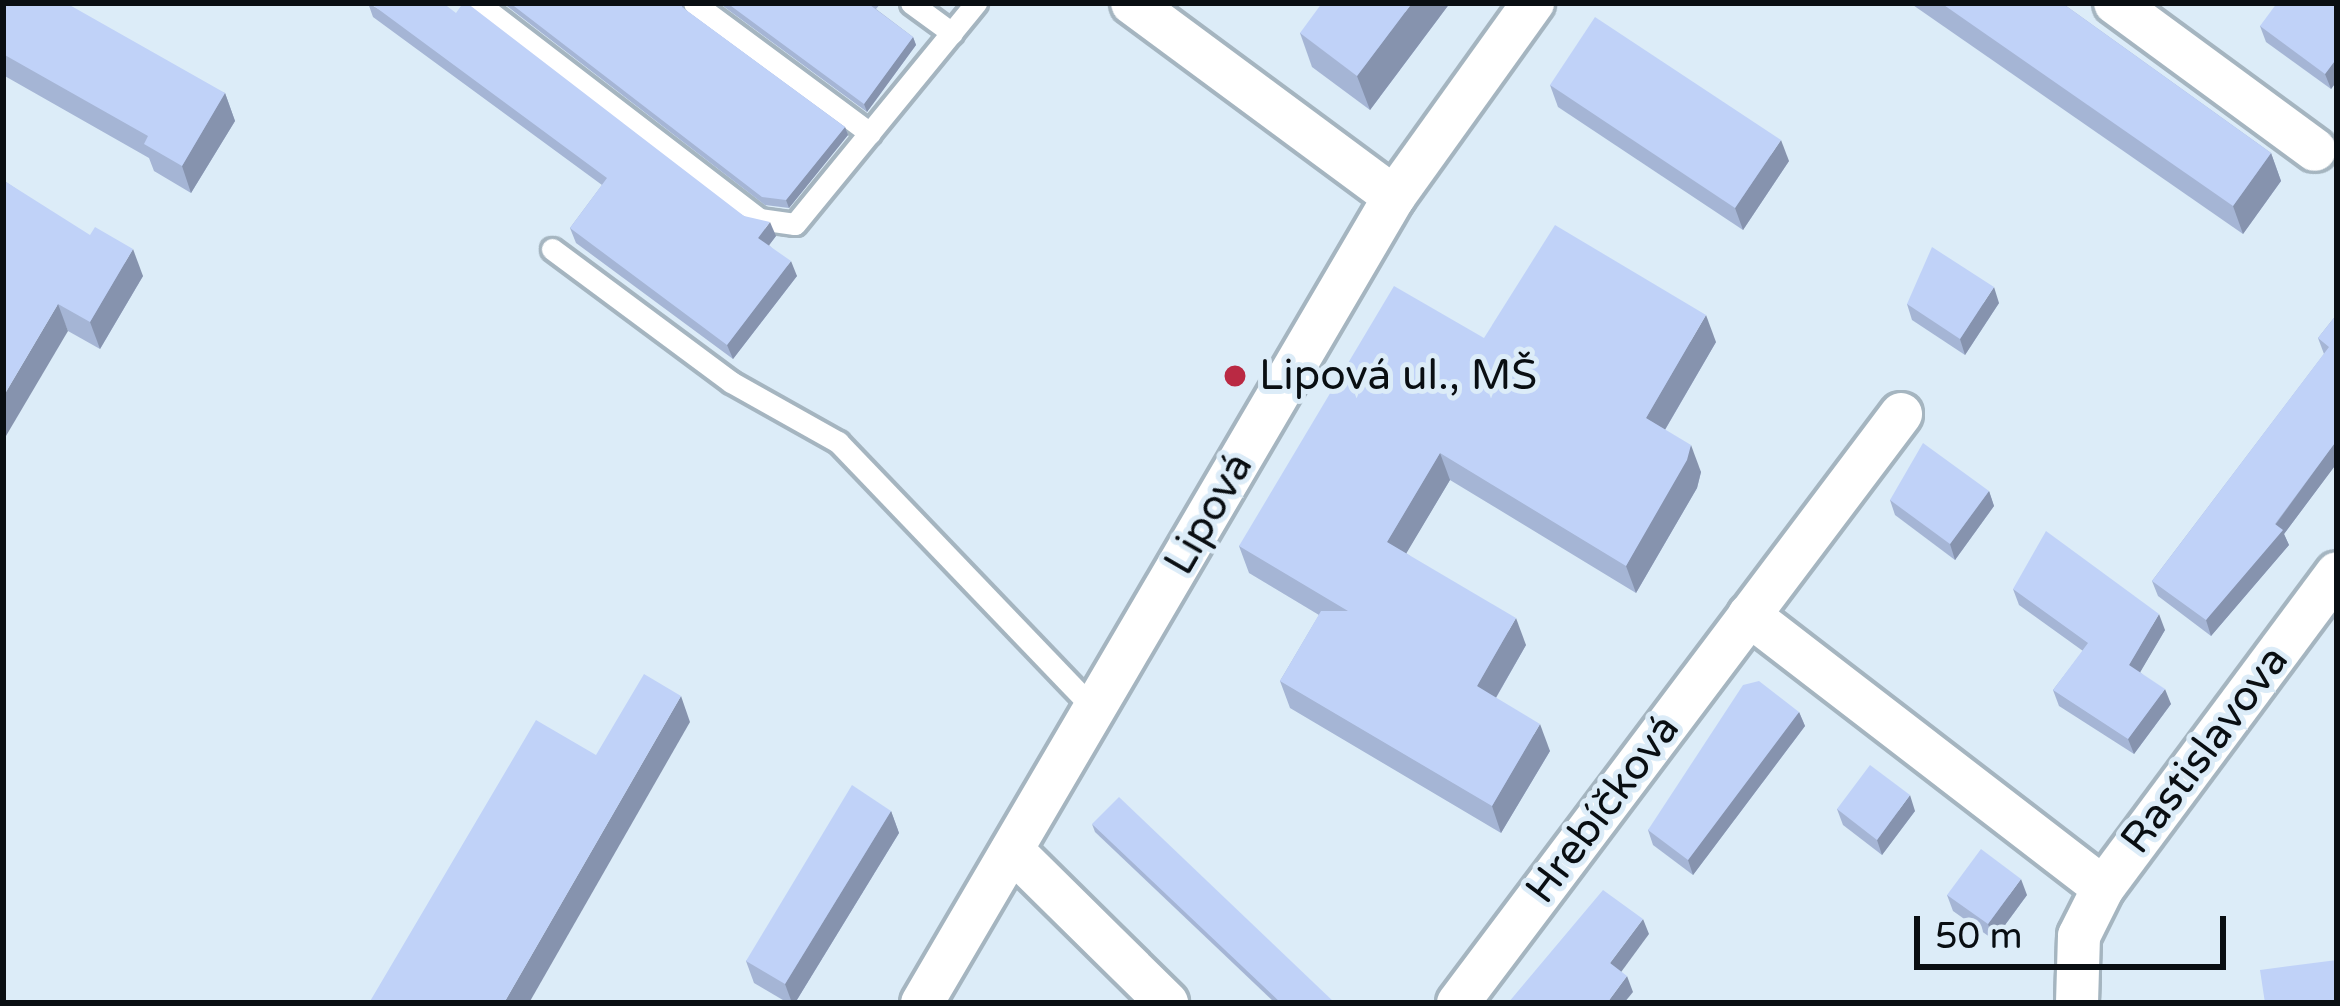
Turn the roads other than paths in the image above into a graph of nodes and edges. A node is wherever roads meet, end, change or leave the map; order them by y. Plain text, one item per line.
1 (478, 3) edge
2 (694, 3) edge
3 (910, 3) edge
4 (976, 3) edge
5 (1132, 3) edge
6 (1533, 3) edge
7 (2115, 3) edge
8 (952, 33) junction
9 (870, 133) junction
10 (2315, 150) dead end
11 (1394, 197) junction
12 (552, 249) dead end
13 (1901, 414) dead end
14 (2337, 573) edge
15 (1749, 615) junction
16 (1094, 709) junction
17 (1012, 850) junction
18 (2103, 888) junction
19 (922, 1003) edge
20 (1167, 1003) edge
21 (1458, 1003) edge
22 (2077, 1003) edge

1 - 9 lane
2 - 9 lane
3 - 8 lane
4 - 8 lane
5 - 11 street
6 - 11 street, Lipová
7 - 10 street
8 - 9 lane
11 - 16 street, Lipová
12 - 16 lane
13 - 15 street, Hrebíčková
14 - 18 street, Rastislavova
15 - 18 street
15 - 21 street, Hrebíčková
16 - 17 street, Lipová
17 - 19 street, Lipová
17 - 20 street
18 - 22 street, Rastislavova

